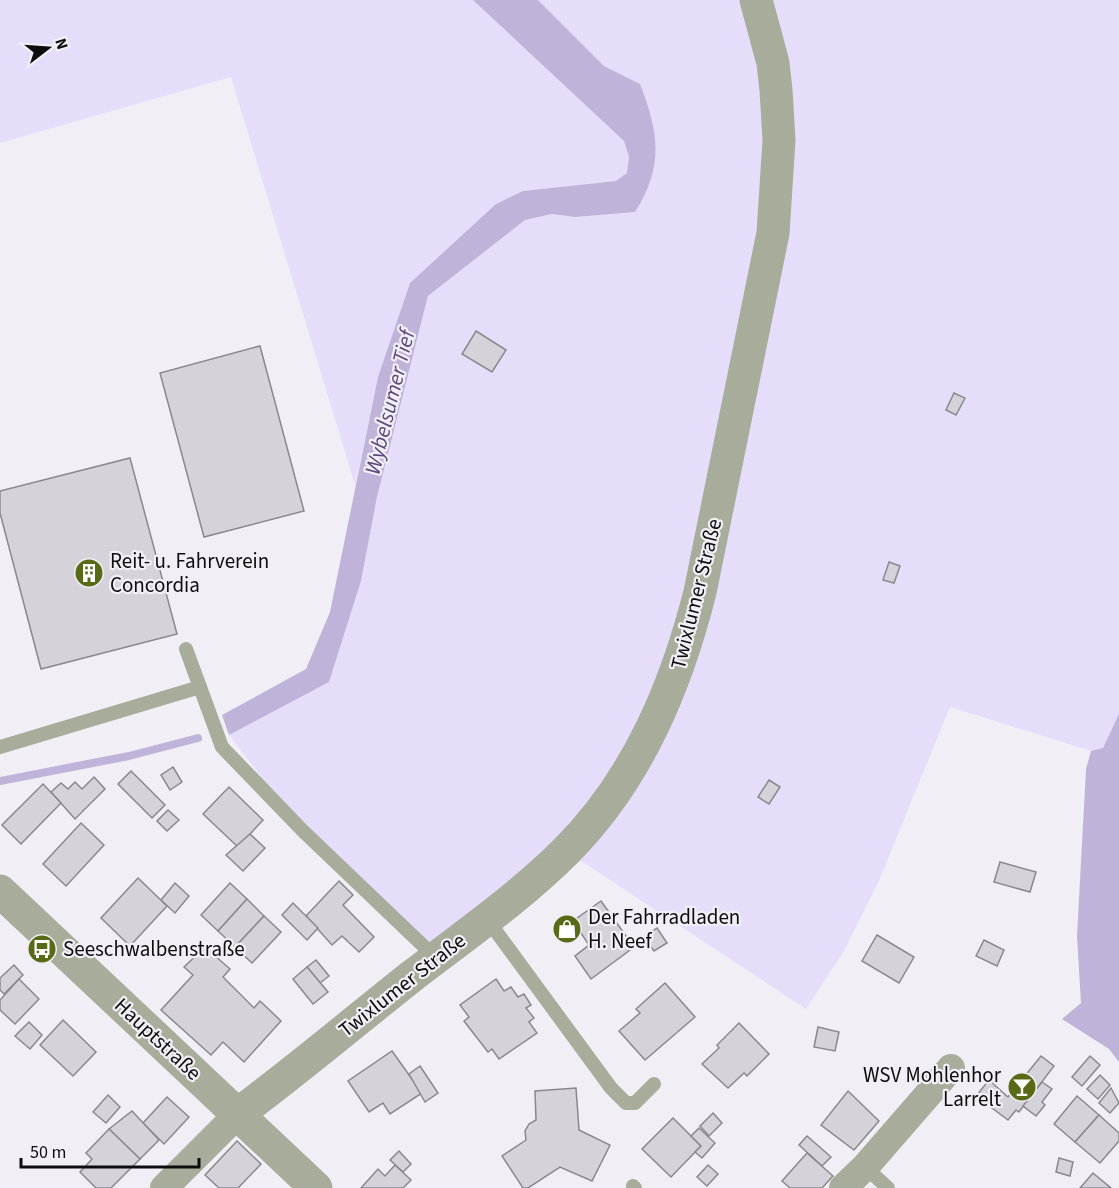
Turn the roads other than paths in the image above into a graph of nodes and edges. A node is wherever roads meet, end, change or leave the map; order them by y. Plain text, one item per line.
1 (756, 0) edge
2 (186, 649) dead end
3 (200, 687) junction
4 (0, 747) edge
5 (0, 891) edge
6 (487, 918) junction
7 (436, 958) junction
8 (951, 1068) dead end
9 (654, 1084) dead end
10 (238, 1114) junction
11 (865, 1167) junction
12 (164, 1188) edge
13 (315, 1188) edge
14 (843, 1188) edge
15 (888, 1188) edge

1 - 6 street, Twixlumer Straße
2 - 3 lane
3 - 4 lane
3 - 7 lane
5 - 10 street, Hauptstraße
6 - 7 street, Twixlumer Straße
6 - 9 lane
7 - 10 street, Twixlumer Straße
8 - 11 street
10 - 12 street
10 - 13 street, Hauptstraße
11 - 14 street
11 - 15 lane

